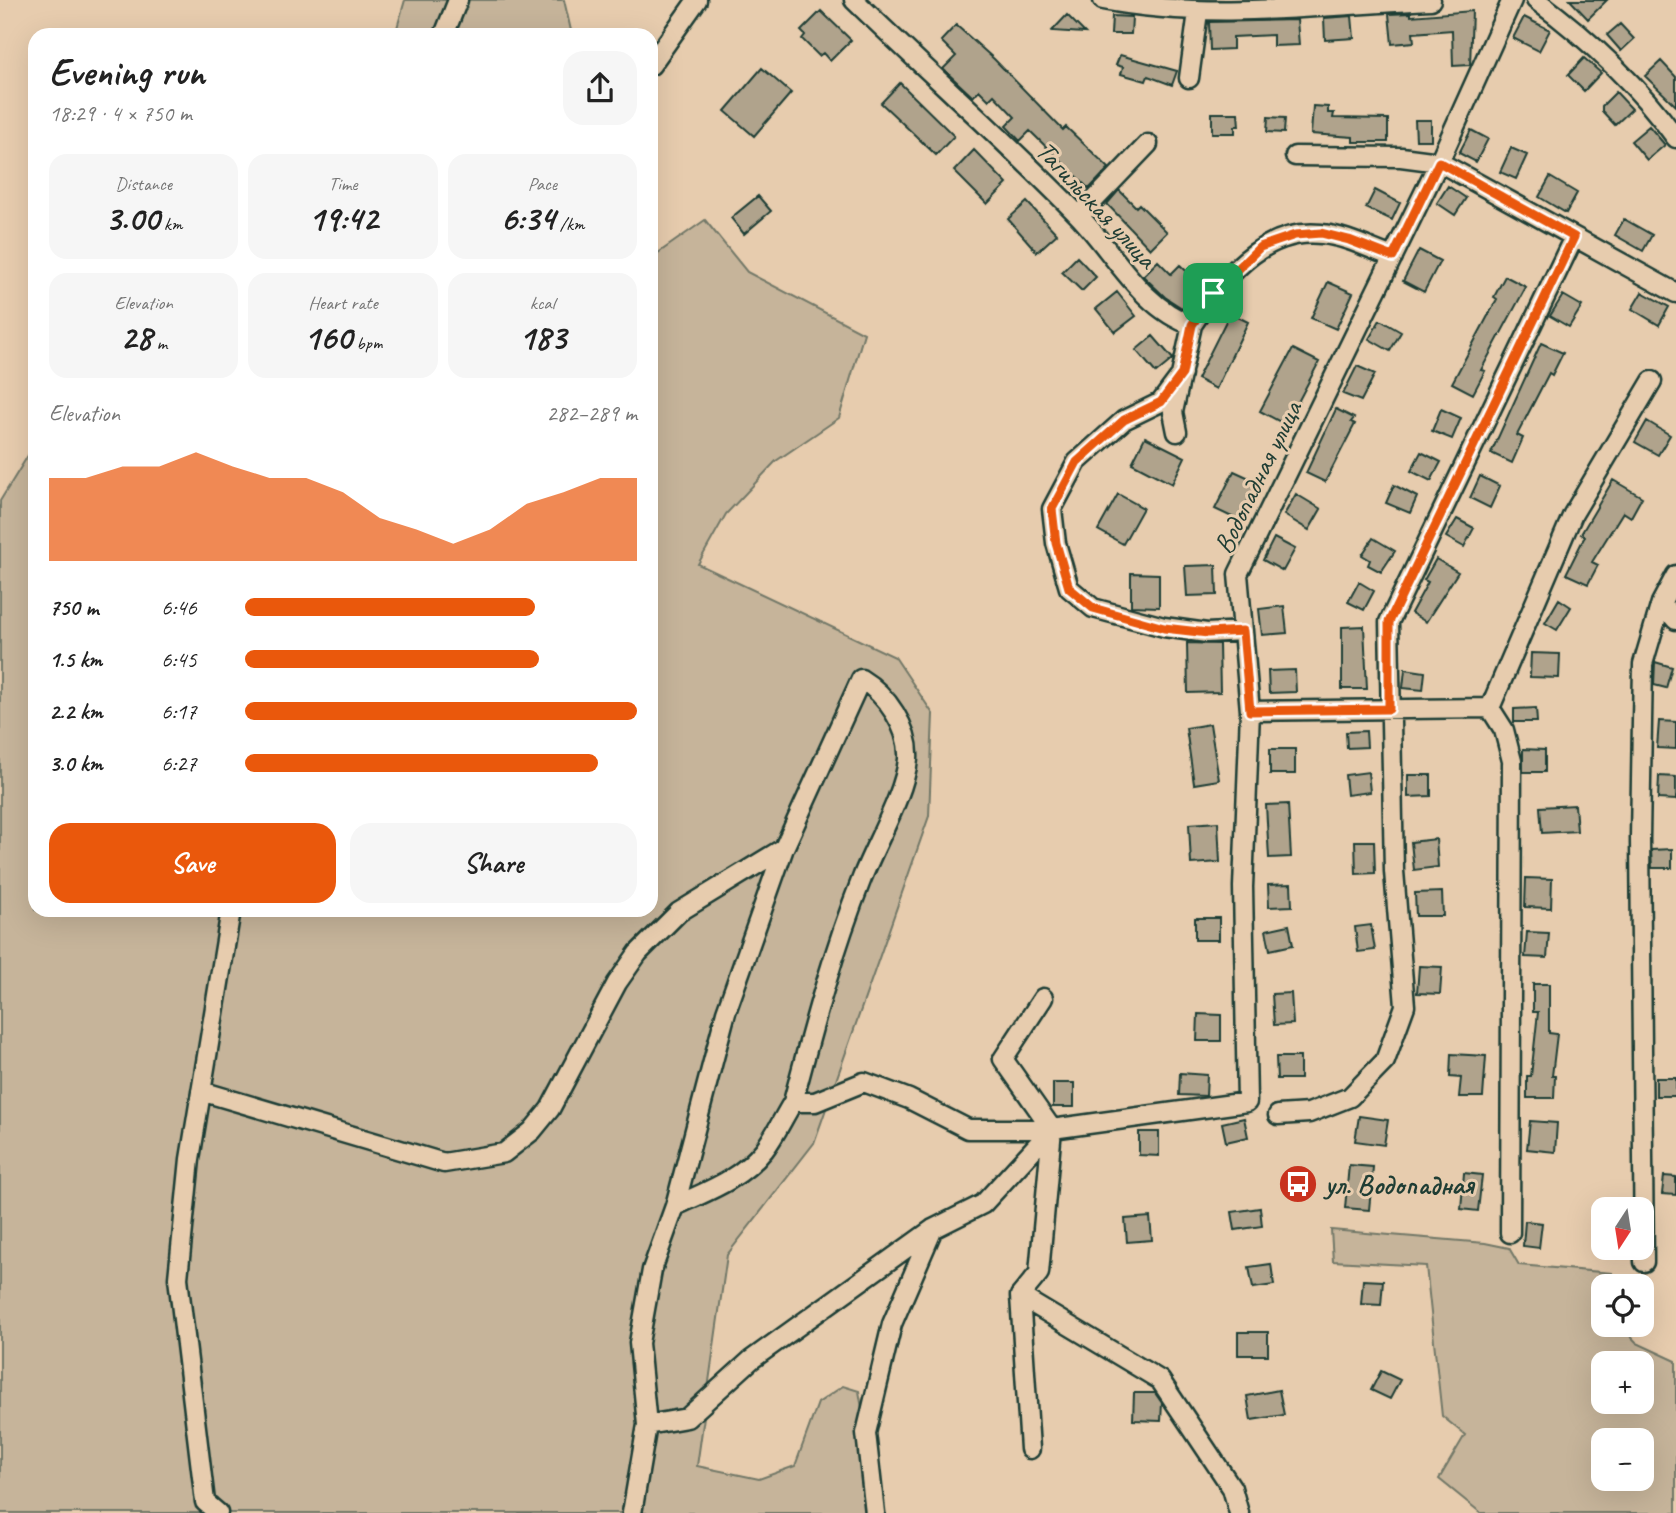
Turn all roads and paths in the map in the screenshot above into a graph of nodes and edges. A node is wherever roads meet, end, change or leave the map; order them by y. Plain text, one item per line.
1 (458, 0) edge
2 (697, 0) edge
3 (854, 0) edge
4 (1103, 0) edge
5 (1432, 0) edge
6 (1512, 0) edge
7 (1536, 0) edge
8 (1198, 12) junction
9 (447, 28) edge
10 (658, 55) edge
11 (1189, 78) dead end
12 (1676, 138) edge
13 (1148, 144) dead end
14 (1295, 156) dead end
15 (1439, 162) junction
16 (1079, 216) junction
17 (1574, 237) junction
18 (1393, 257) junction
19 (1676, 293) edge
20 (1192, 325) junction
21 (1182, 374) junction
22 (1652, 381) dead end
23 (1177, 432) dead end
24 (1676, 575) edge
25 (1661, 603) junction
26 (1676, 620) edge
27 (1243, 631) junction
28 (1490, 708) junction
29 (1389, 709) junction
30 (1250, 711) junction
31 (784, 848) junction
32 (230, 917) edge
33 (1043, 998) dead end
34 (201, 1091) junction
35 (793, 1102) junction
36 (1278, 1115) dead end
37 (1052, 1129) junction
38 (675, 1206) junction
39 (933, 1229) junction
40 (1510, 1233) dead end
41 (1644, 1262) dead end
42 (1020, 1296) junction
43 (647, 1425) junction
44 (1030, 1449) dead end
45 (218, 1513) edge
46 (632, 1513) edge
47 (875, 1513) edge
48 (1238, 1513) edge

1 - 9 street
2 - 10 street
3 - 16 street, Тагильская улица
4 - 8 street
5 - 8 street
6 - 15 street, Водопадная улица
7 - 12 street
8 - 11 street
13 - 16 street
14 - 15 street
15 - 17 street
15 - 18 street, Водопадная улица
16 - 20 street, Тагильская улица
17 - 19 street
17 - 29 street
18 - 20 street
18 - 27 street, Водопадная улица
20 - 21 street
21 - 23 street
21 - 27 street
22 - 28 street
24 - 25 street
25 - 26 street
25 - 41 street
27 - 30 street, Водопадная улица
28 - 29 street
28 - 40 street
29 - 30 street
29 - 36 street
30 - 37 street, Водопадная улица
31 - 34 street
31 - 35 street
31 - 38 street
32 - 34 street
33 - 37 street
34 - 45 street
35 - 37 street
35 - 38 street
37 - 39 street
37 - 42 street
38 - 43 street
39 - 43 street
39 - 47 street
42 - 44 street
42 - 48 street
43 - 46 street

